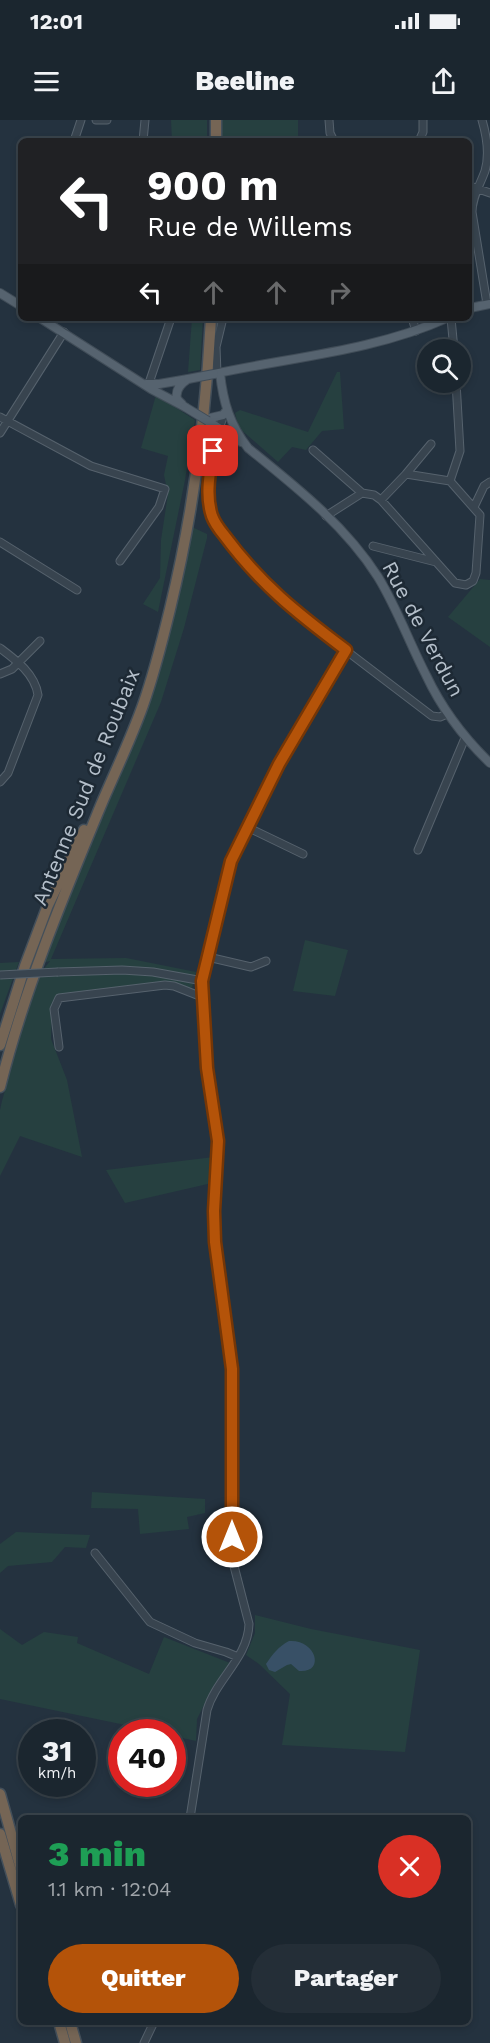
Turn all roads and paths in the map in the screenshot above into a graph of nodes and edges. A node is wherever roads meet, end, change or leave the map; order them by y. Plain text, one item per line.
1 (81, 120) edge
2 (96, 120) edge
3 (107, 120) edge
4 (144, 120) edge
5 (214, 120) edge
6 (330, 120) edge
7 (423, 120) edge
8 (482, 120) edge
9 (488, 133) edge
10 (75, 138) edge
11 (143, 138) edge
12 (212, 138) edge
13 (216, 138) edge
14 (332, 138) edge
15 (421, 138) edge
16 (472, 186) edge
17 (478, 188) junction
18 (490, 193) edge
19 (473, 243) edge
20 (0, 293) edge
21 (18, 302) edge
22 (489, 304) edge
23 (472, 308) edge
24 (45, 321) edge
25 (170, 321) edge
26 (206, 321) edge
27 (211, 321) edge
28 (222, 321) edge
29 (413, 321) edge
30 (441, 321) edge
31 (449, 321) edge
32 (416, 331) junction
33 (63, 333) junction
34 (452, 339) edge
35 (217, 374) junction
36 (188, 379) junction
37 (148, 385) junction
38 (457, 393) edge
39 (185, 407) junction
40 (226, 411) junction
41 (0, 417) edge
42 (206, 418) junction
43 (7, 422) junction
44 (219, 427) junction
45 (0, 433) edge
46 (431, 444) dead end
47 (248, 448) junction
48 (313, 450) dead end
49 (405, 474) junction
50 (450, 481) junction
51 (490, 482) edge
52 (362, 493) junction
53 (381, 500) junction
54 (474, 507) junction
55 (326, 516) junction
56 (0, 542) edge
57 (373, 546) dead end
58 (120, 561) dead end
59 (436, 562) junction
60 (77, 591) dead end
61 (40, 641) dead end
62 (0, 648) edge
63 (346, 650) junction
64 (19, 663) junction
65 (0, 674) edge
66 (447, 714) junction
67 (465, 738) junction
68 (490, 764) edge
69 (0, 782) edge
70 (247, 827) junction
71 (418, 849) dead end
72 (303, 854) dead end
73 (208, 957) junction
74 (266, 961) dead end
75 (0, 975) edge
76 (202, 981) junction
77 (202, 997) junction
78 (0, 1045) edge
79 (59, 1047) dead end
80 (0, 1087) edge
81 (95, 1553) dead end
82 (238, 1657) junction
83 (0, 1794) edge
84 (190, 1815) edge
85 (0, 1834) edge
86 (18, 1858) edge
87 (18, 1895) edge
88 (60, 2025) edge
89 (71, 2025) edge
90 (153, 2025) edge
91 (65, 2043) edge
92 (76, 2043) edge
93 (144, 2043) edge

1 - 10 street
2 - 3 street
4 - 11 street
5 - 12 highway
5 - 13 highway
6 - 14 street
7 - 15 street
8 - 9 street
9 - 17 street
16 - 17 street
17 - 18 street
17 - 19 street
19 - 22 street
20 - 21 main road
22 - 23 main road
24 - 33 main road
25 - 37 street
26 - 78 highway, Antenne Sud de Roubaix
27 - 80 highway, Antenne Sud de Roubaix
28 - 35 street
29 - 32 street
30 - 32 main road
31 - 34 street
32 - 35 main road
33 - 37 main road
33 - 43 street
35 - 36 main road, bridge
35 - 40 main road, Rue de Verdun
36 - 37 main road
36 - 39 main road
37 - 39 main road
38 - 50 street
39 - 42 main road, bridge
40 - 42 main road
40 - 44 street
40 - 47 main road, Rue de Verdun
41 - 43 street
42 - 44 main road
43 - 45 street
43 - 58 street
44 - 47 main road
44 - 63 street
46 - 49 street
47 - 55 main road, Rue de Verdun
48 - 52 street
49 - 50 street
49 - 53 street
50 - 54 street
51 - 54 street
52 - 53 street
52 - 55 street
53 - 59 street
54 - 59 street
55 - 66 main road, Rue de Verdun
56 - 60 street
57 - 59 street
61 - 64 street
62 - 64 street
63 - 66 street
63 - 70 street
64 - 65 street
64 - 69 street
66 - 67 main road, Rue de Verdun
67 - 68 main road, Rue de Verdun
67 - 71 street
70 - 72 street
70 - 73 street
73 - 74 street
73 - 76 street
75 - 76 street, bridge
76 - 77 street
77 - 79 street
77 - 82 street
81 - 82 street
82 - 84 street
83 - 86 highway
85 - 87 highway
88 - 91 highway
89 - 92 highway
90 - 93 street

